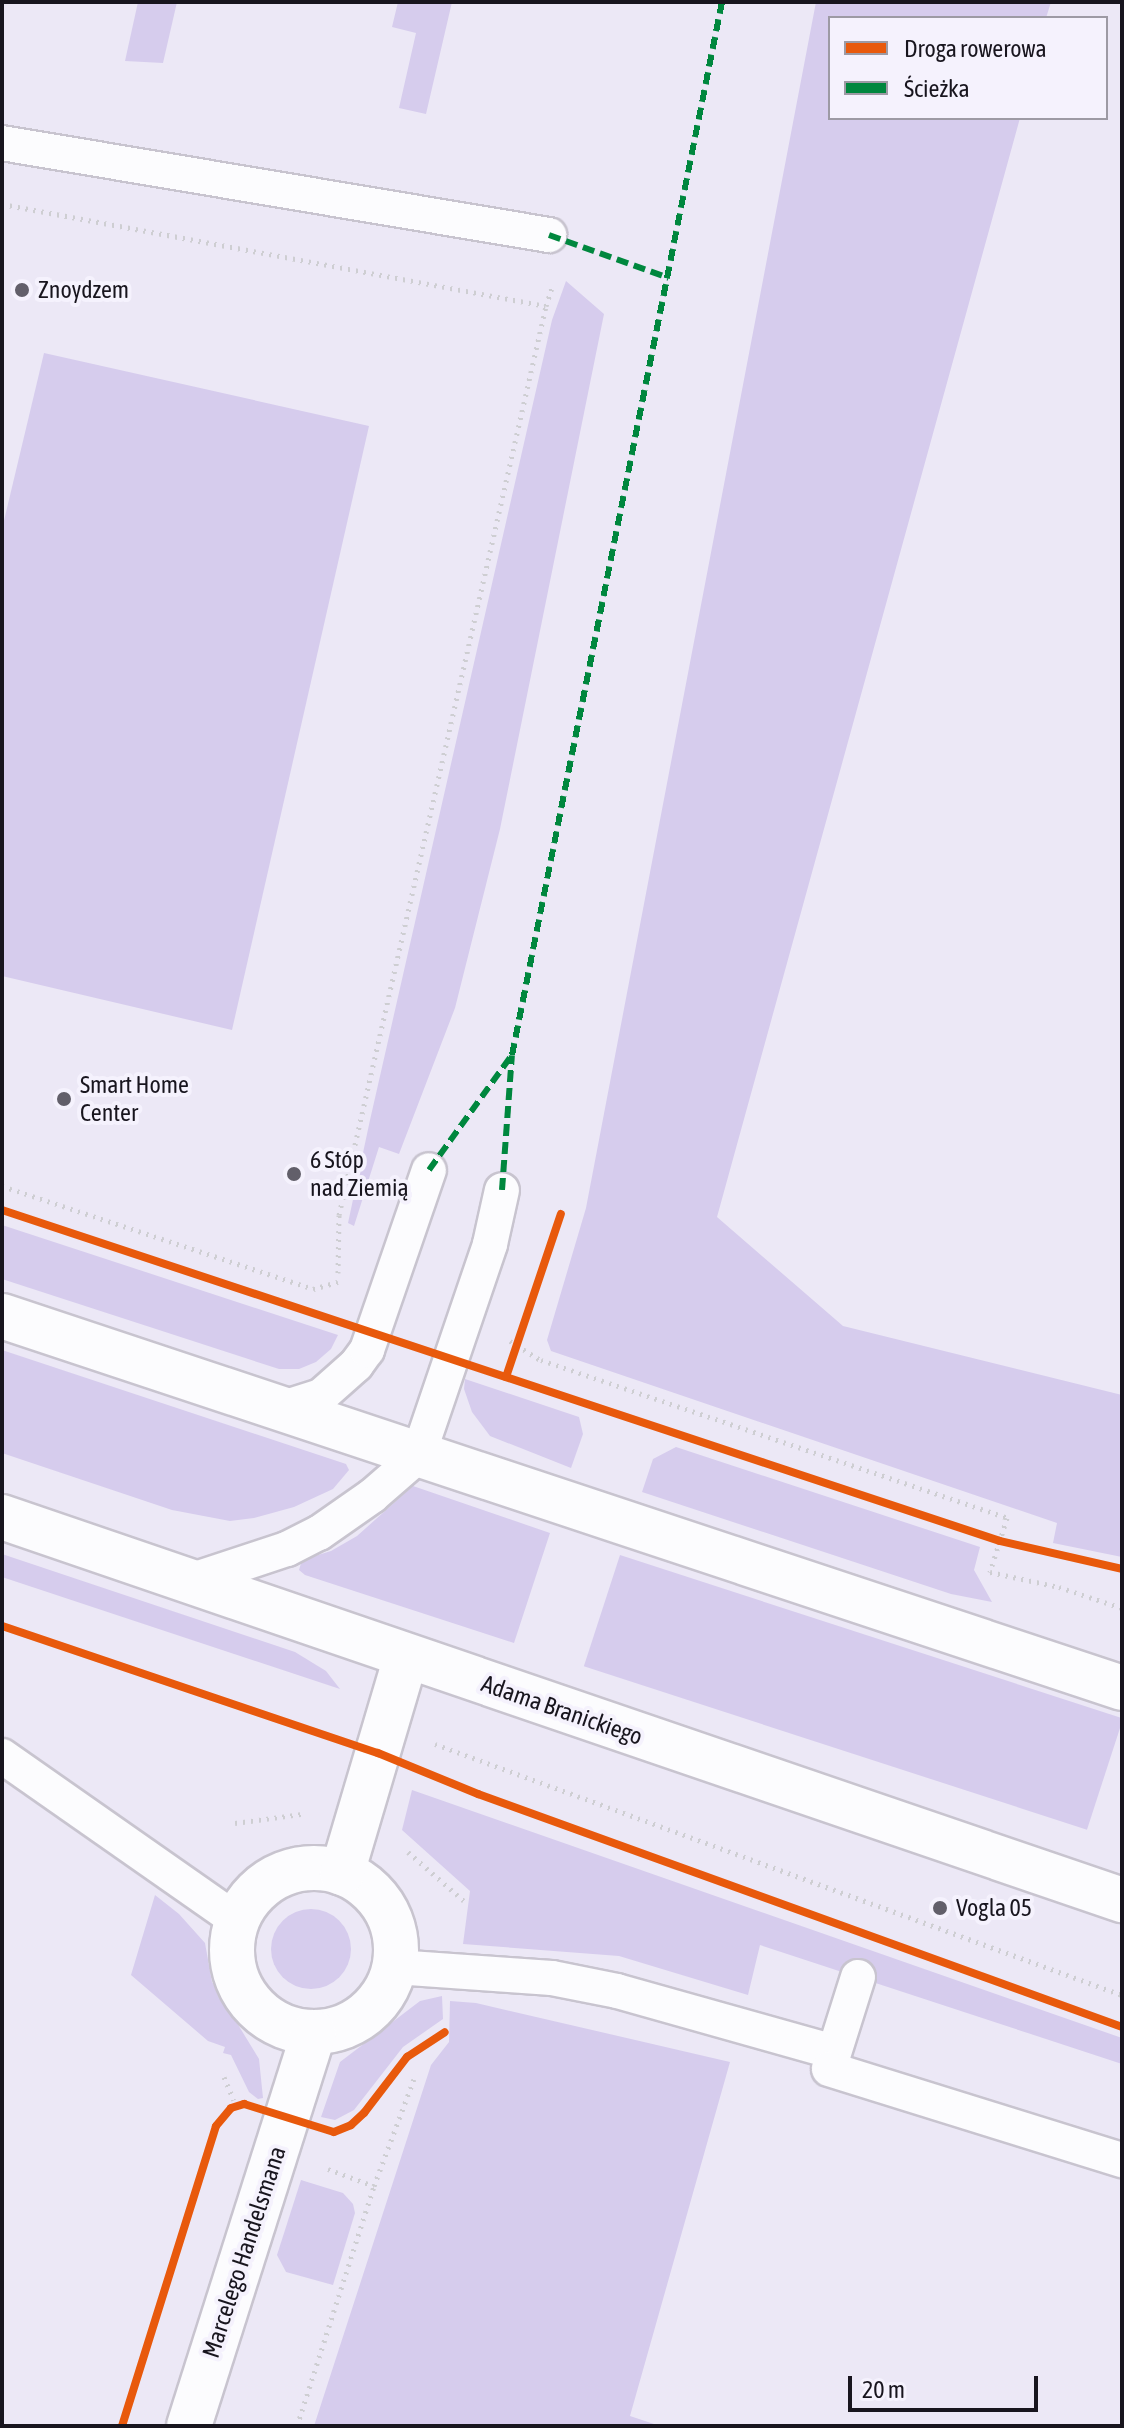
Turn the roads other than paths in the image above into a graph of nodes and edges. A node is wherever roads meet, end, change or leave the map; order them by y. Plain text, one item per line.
1 (2, 143) edge
2 (549, 235) dead end
3 (429, 1170) dead end
4 (502, 1190) dead end
5 (2, 1316) edge
6 (280, 1409) junction
7 (418, 1456) junction
8 (2, 1517) edge
9 (193, 1580) junction
10 (406, 1657) junction
11 (1122, 1688) edge
12 (2, 1756) edge
13 (342, 1873) junction
14 (1122, 1900) edge
15 (238, 1921) junction
16 (395, 1967) junction
17 (858, 1977) dead end
18 (314, 2032) junction
19 (834, 2052) junction
20 (1122, 2160) edge
21 (189, 2426) edge

1 - 2 lane
3 - 6 lane
4 - 7 lane
5 - 6 main road
6 - 7 main road
7 - 9 lane
7 - 11 main road
8 - 9 main road, Adama Branickiego
9 - 10 main road, Adama Branickiego
10 - 13 main road
10 - 14 main road, Adama Branickiego
12 - 15 lane
13 - 15 main road
13 - 16 main road
15 - 18 main road
16 - 18 main road
16 - 19 lane
17 - 19 lane
18 - 21 main road, Marcelego Handelsmana
19 - 20 lane

